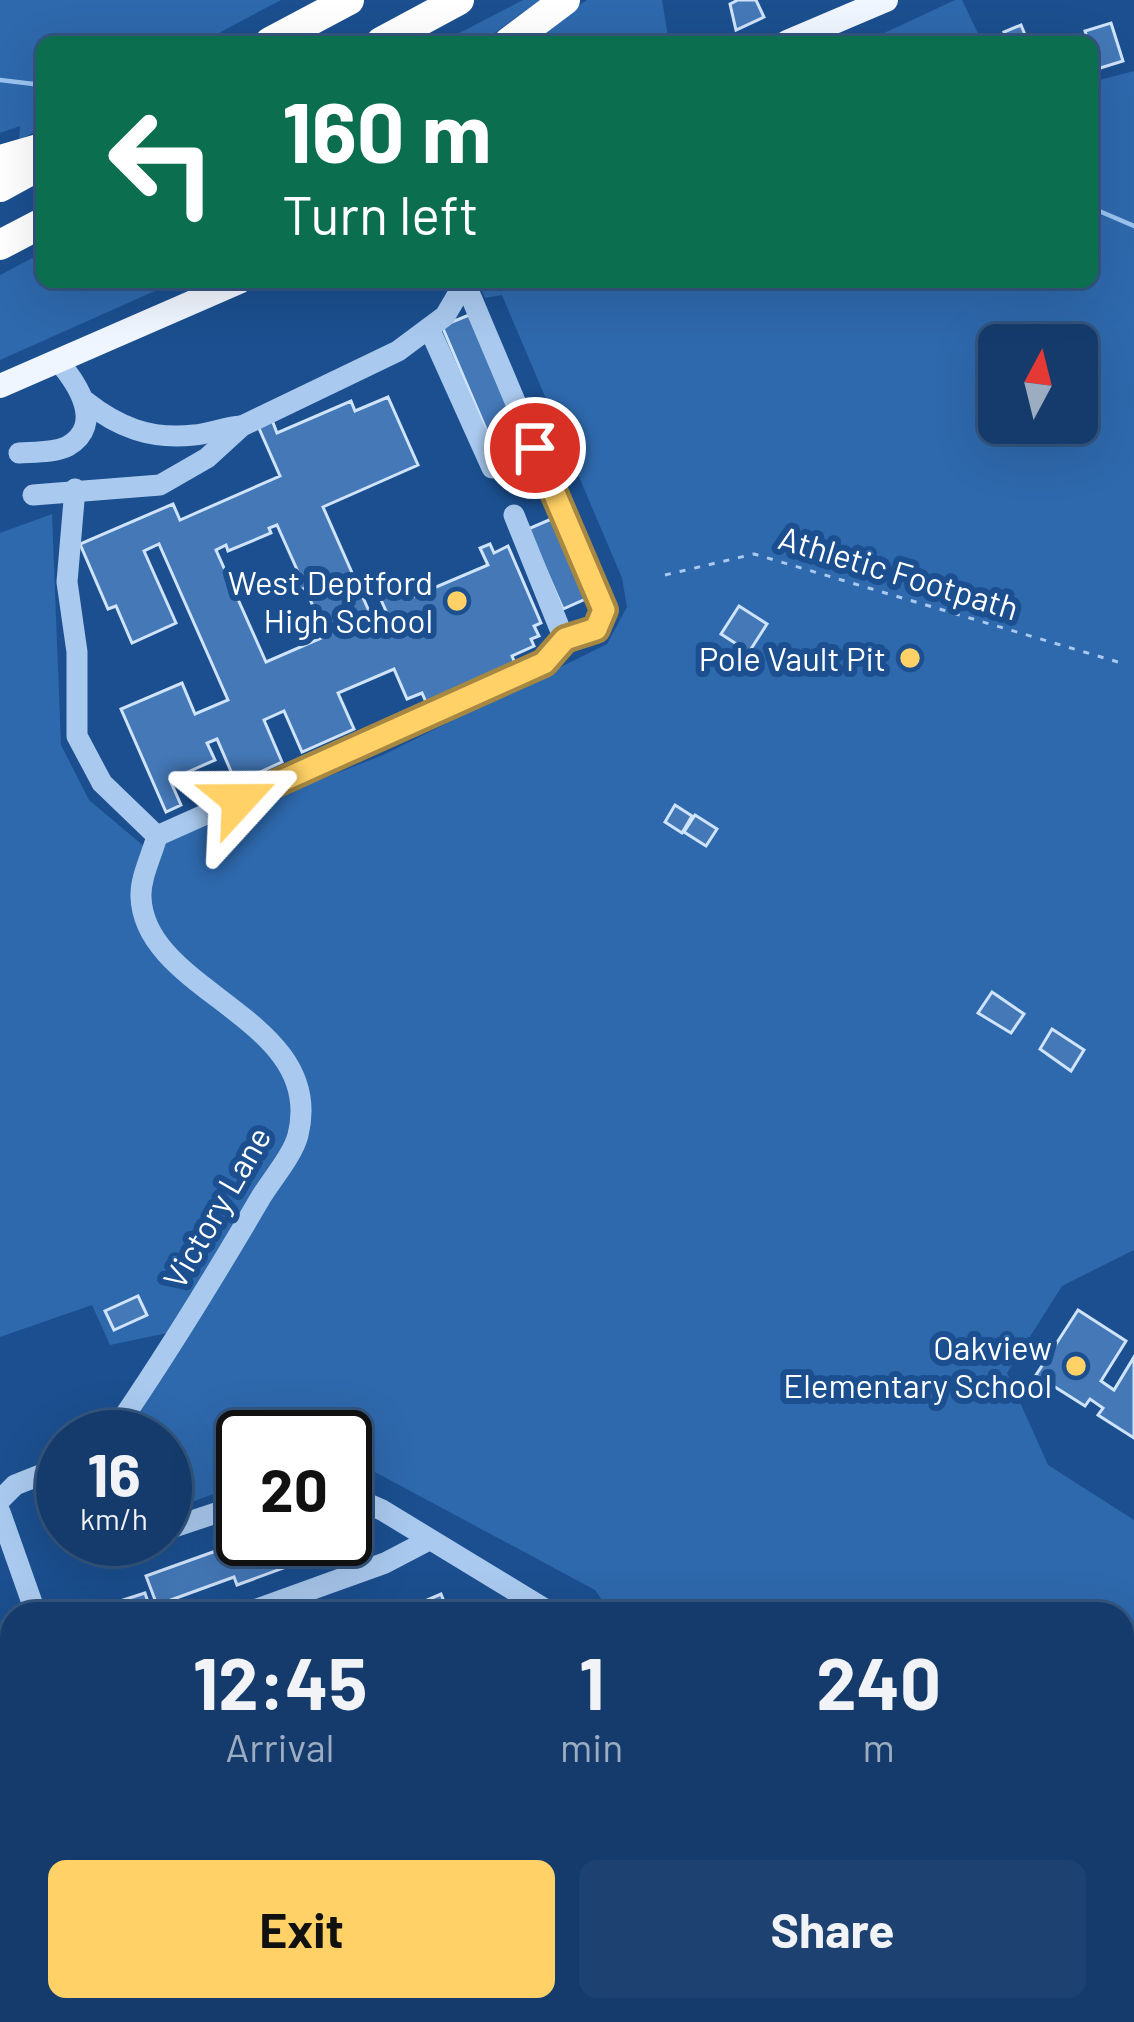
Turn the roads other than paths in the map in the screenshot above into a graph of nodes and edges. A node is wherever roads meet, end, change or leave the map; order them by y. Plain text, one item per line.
1 (349, 0) edge
2 (459, 0) edge
3 (565, 0) edge
4 (886, 0) edge
5 (281, 36) edge
6 (392, 36) edge
7 (517, 36) edge
8 (802, 36) edge
9 (36, 150) edge
10 (0, 160) edge
11 (36, 167) edge
12 (0, 187) edge
13 (36, 226) edge
14 (0, 245) edge
15 (225, 288) edge
16 (462, 288) edge
17 (467, 288) edge
18 (429, 328) junction
19 (58, 361) junction
20 (0, 386) edge
21 (85, 400) junction
22 (242, 427) junction
23 (20, 454) dead end
24 (492, 468) dead end
25 (75, 489) junction
26 (33, 495) dead end
27 (514, 515) dead end
28 (565, 639) junction
29 (158, 836) junction
30 (128, 1410) edge
31 (36, 1477) edge
32 (0, 1500) edge
33 (372, 1506) edge
34 (0, 1512) edge
35 (429, 1540) junction
36 (32, 1602) edge
37 (276, 1602) edge
38 (533, 1602) edge

1 - 5 highway
2 - 6 highway
3 - 7 highway
4 - 8 main road
9 - 10 highway
11 - 12 highway
13 - 14 highway
15 - 19 main road
16 - 18 street
17 - 28 street
18 - 22 street
18 - 24 street
19 - 20 main road
19 - 21 street
21 - 22 street
21 - 23 street
22 - 25 street
25 - 26 street
25 - 29 street
27 - 28 street
28 - 29 street
29 - 30 street, Victory Lane
31 - 32 street
33 - 35 street
34 - 36 street
35 - 37 street
35 - 38 street

